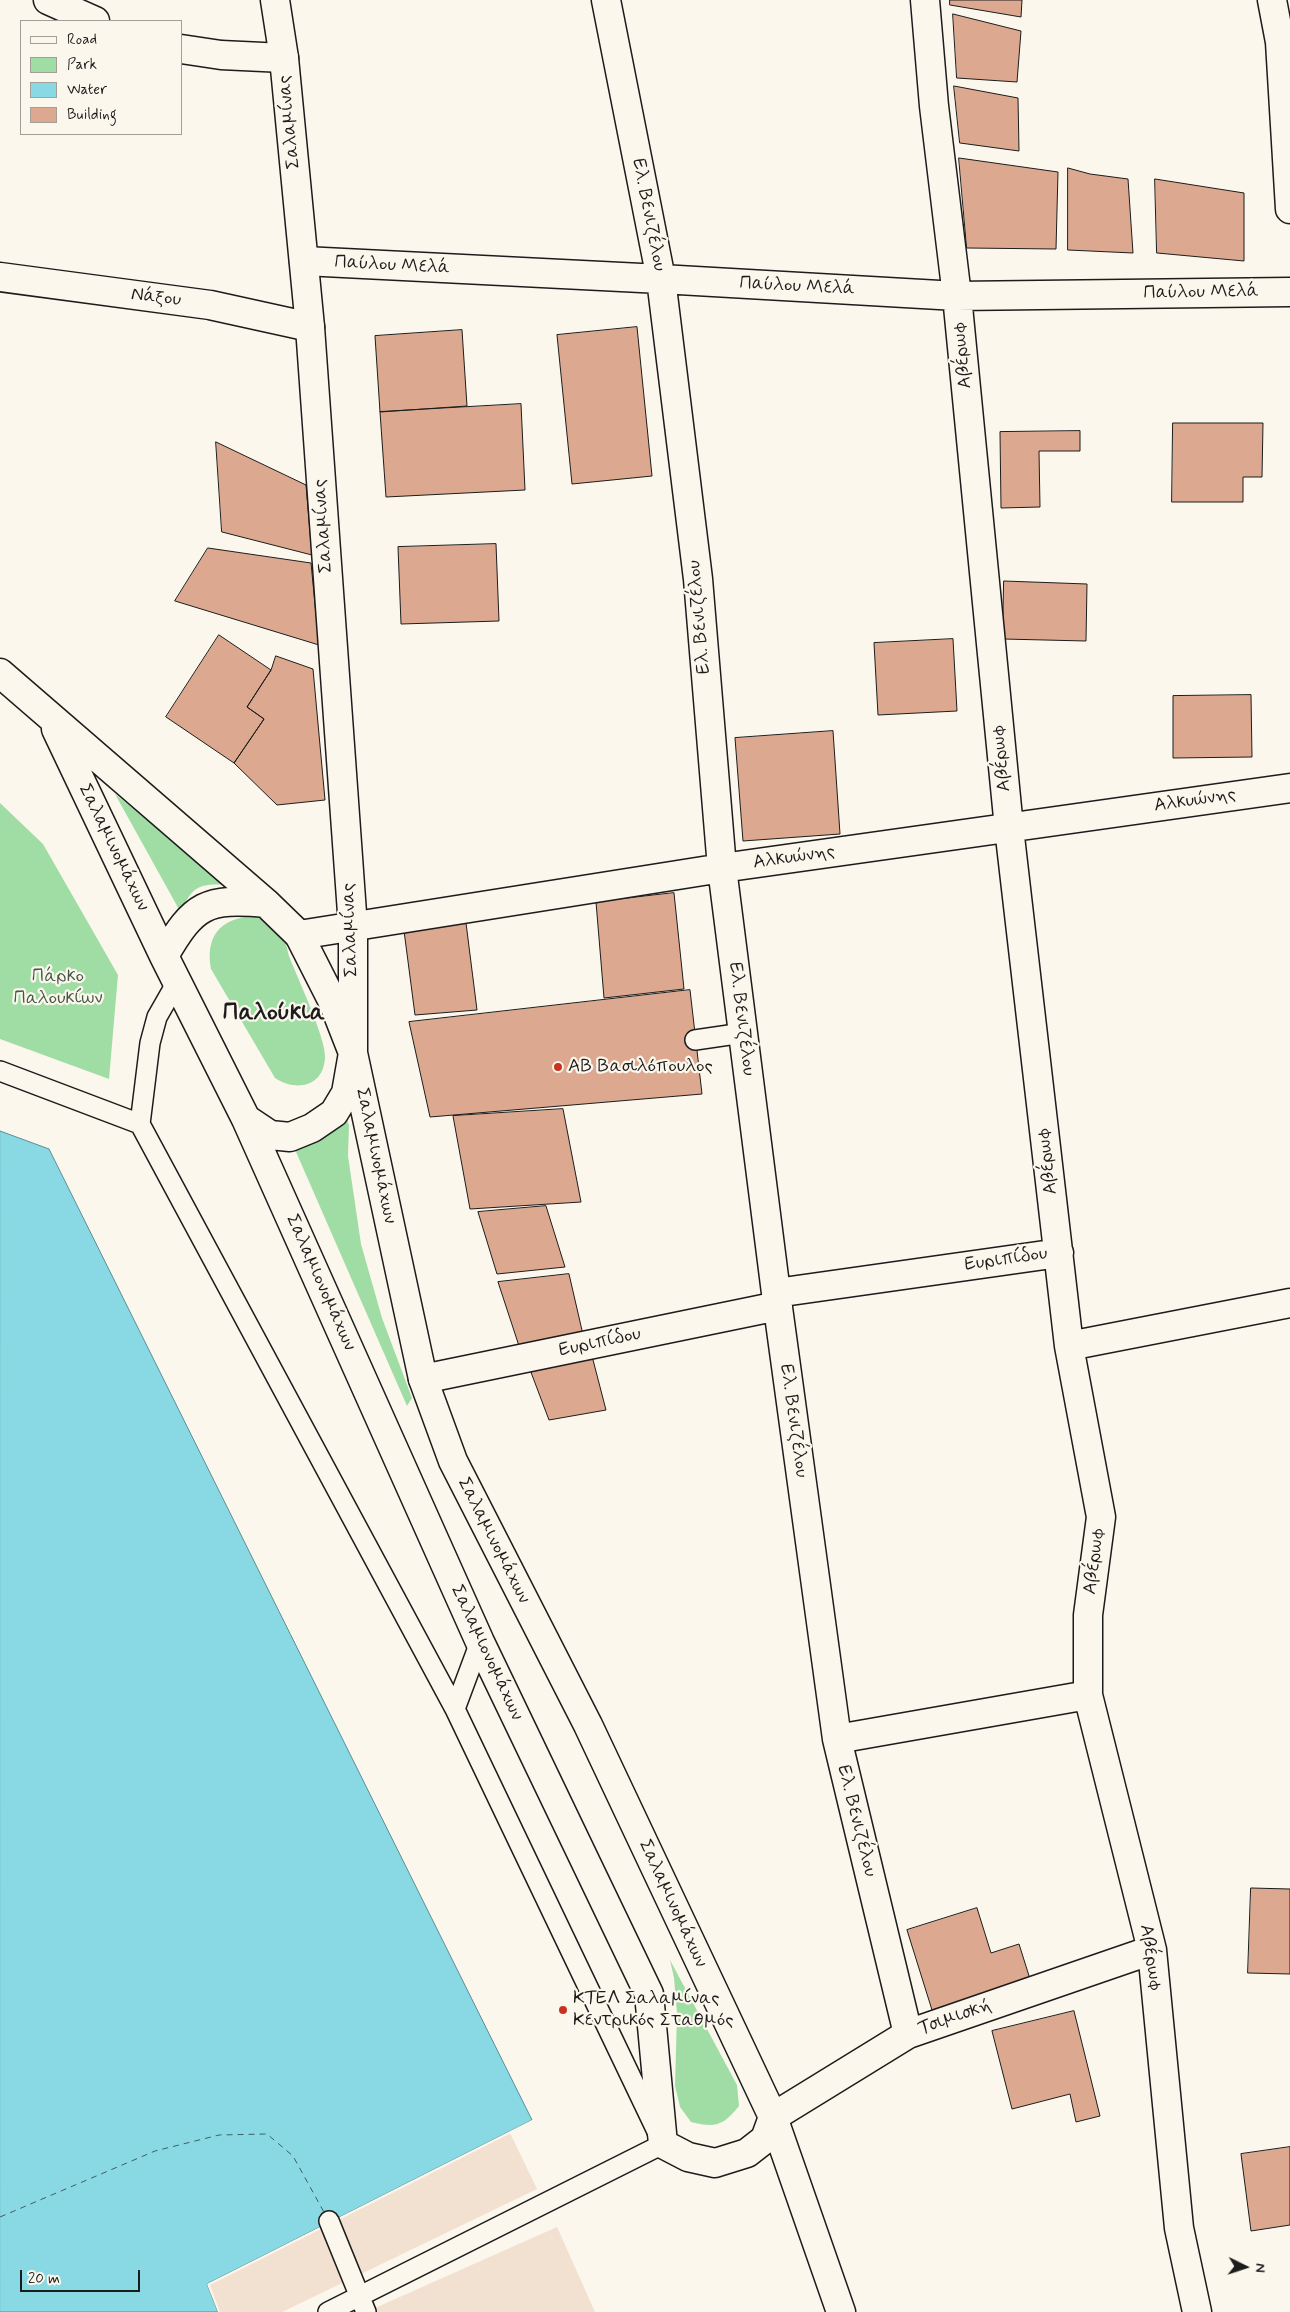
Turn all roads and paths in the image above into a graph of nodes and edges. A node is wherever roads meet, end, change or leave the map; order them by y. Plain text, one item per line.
1 (48, 0) edge
2 (275, 0) edge
3 (606, 0) edge
4 (925, 0) edge
5 (1272, 0) edge
6 (94, 20) edge
7 (182, 49) edge
8 (284, 58) junction
9 (1290, 209) edge
10 (304, 262) junction
11 (0, 277) edge
12 (661, 278) junction
13 (1290, 292) edge
14 (958, 296) junction
15 (310, 327) junction
16 (0, 673) edge
17 (51, 719) junction
18 (1290, 788) edge
19 (1009, 828) junction
20 (722, 868) junction
21 (266, 903) junction
22 (353, 927) junction
23 (299, 935) junction
24 (164, 956) junction
25 (177, 982) junction
26 (743, 1034) junction
27 (695, 1040) dead end
28 (353, 1053) junction
29 (0, 1071) edge
30 (246, 1119) junction
31 (140, 1124) junction
32 (1059, 1253) junction
33 (777, 1300) junction
34 (1290, 1303) edge
35 (1069, 1346) junction
36 (423, 1379) junction
37 (480, 1642) junction
38 (1088, 1695) junction
39 (455, 1710) junction
40 (837, 1739) junction
41 (1152, 1950) junction
42 (908, 2034) junction
43 (773, 2117) junction
44 (663, 2144) junction
45 (329, 2221) dead end
46 (363, 2305) edge
47 (328, 2312) edge
48 (841, 2312) edge
49 (1197, 2312) edge

1 - 6 street
2 - 8 street, Σαλαμίνας
3 - 12 street, Ελ. Βενιζέλου
4 - 14 street, Αβέρωφ
5 - 9 street
7 - 8 street
8 - 10 street, Σαλαμίνας
10 - 12 street, Παύλου Μελά
10 - 15 street, Σαλαμίνας
11 - 15 street, Νάξου
12 - 14 street, Παύλου Μελά
12 - 20 street, Ελ. Βενιζέλου
13 - 14 street, Παύλου Μελά
14 - 19 street, Αβέρωφ
15 - 22 street, Σαλαμίνας
16 - 17 street, Σαλαμινομάχων
17 - 21 street, Σαλαμινομάχων
17 - 24 street, Σαλαμινομάχων
18 - 19 street, Αλκυώνης
19 - 20 street, Αλκυώνης
19 - 32 street, Αβέρωφ
20 - 22 street, Αλκυώνης
20 - 26 street, Ελ. Βενιζέλου
21 - 23 street, Σαλαμινομάχων
21 - 24 street
22 - 23 street, Αλκυώνης
22 - 28 street, Σαλαμίνας
23 - 28 street, Σαλαμινομάχων
24 - 25 street, Σαλαμινομάχων
25 - 30 street, Σαλαμινομάχων
25 - 31 lane
26 - 27 lane
26 - 33 street, Ελ. Βενιζέλου
28 - 30 street
28 - 36 street, Σαλαμινομάχων
29 - 31 lane
30 - 37 street, Σαλαμιονομάχων
31 - 39 lane
32 - 33 street, Ευριπίδου
32 - 35 street, Αβέρωφ
33 - 36 street, Ευριπίδου
33 - 40 street, Ελ. Βενιζέλου
34 - 35 street
35 - 38 street, Αβέρωφ
36 - 43 street, Σαλαμινομάχων
37 - 39 lane
37 - 44 street, Σαλαμιονομάχων
38 - 40 street
38 - 41 street, Αβέρωφ
39 - 44 lane
40 - 42 street, Ελ. Βενιζέλου
41 - 42 street, Τσιμισκή
41 - 49 street, Αβέρωφ
42 - 43 street, Τσιμισκή
43 - 44 street
43 - 48 street, Σαλαμινομάχων
44 - 46 lane
45 - 46 lane
46 - 47 lane

